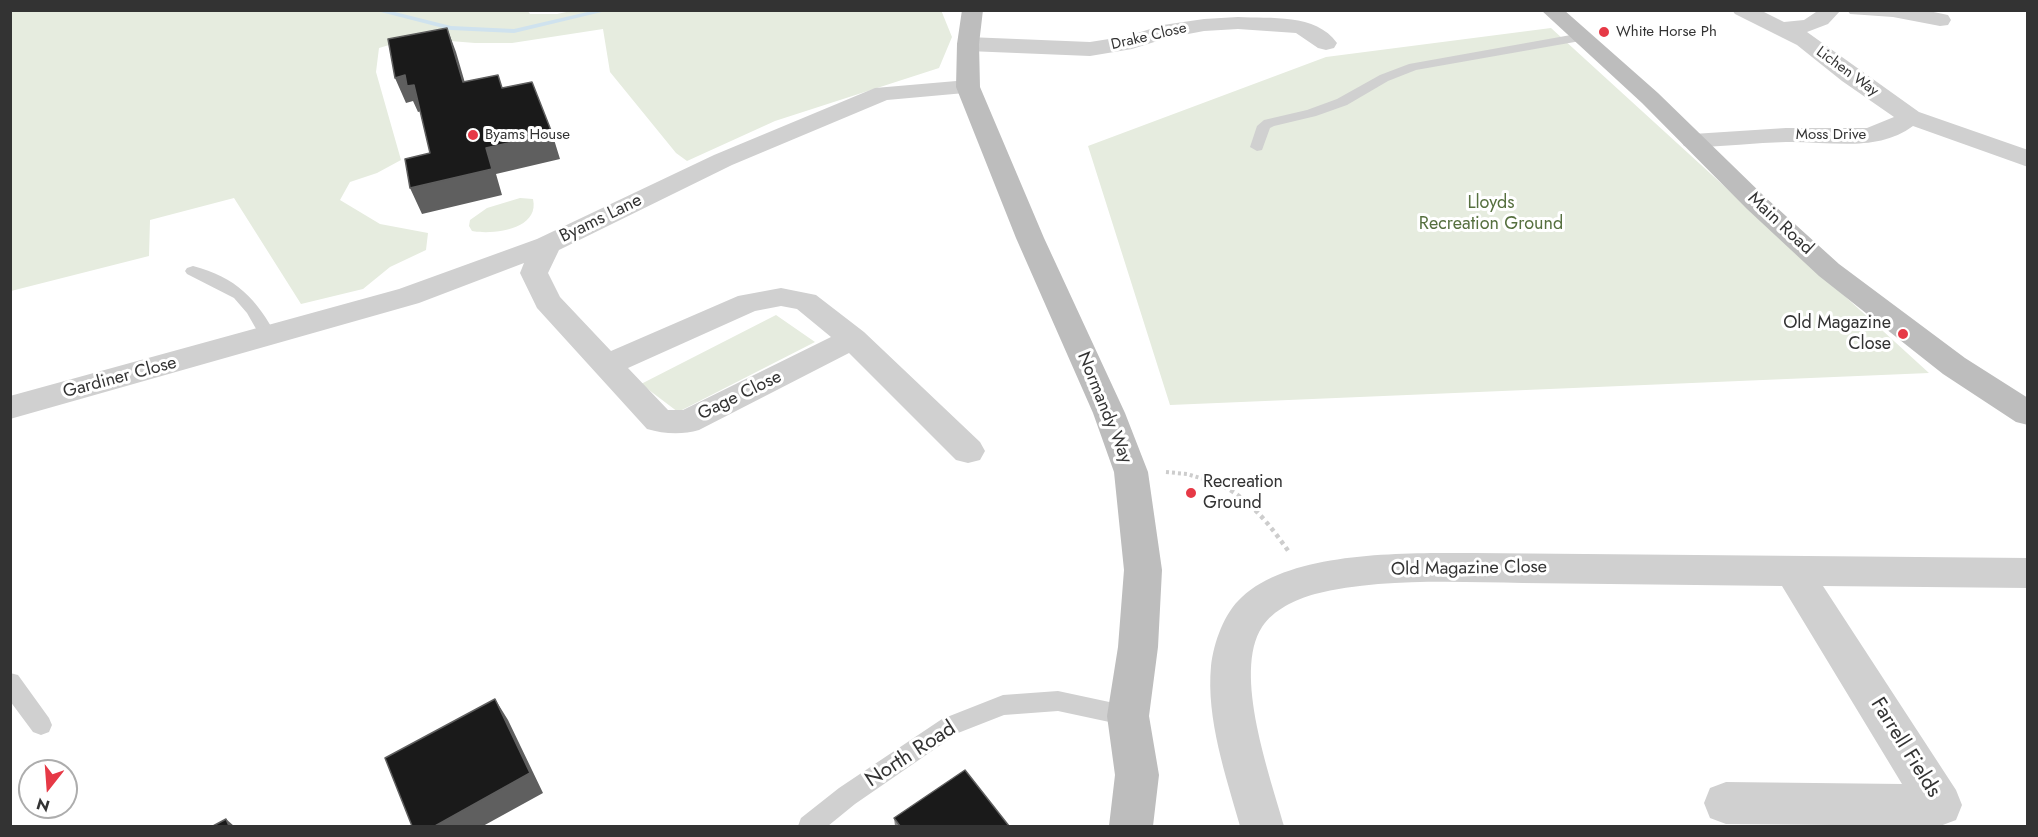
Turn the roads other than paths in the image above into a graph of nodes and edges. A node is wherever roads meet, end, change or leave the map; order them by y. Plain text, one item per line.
1 (973, 10) edge
2 (1551, 10) edge
3 (1742, 10) edge
4 (1831, 10) edge
5 (1857, 10) edge
6 (1940, 20) dead end
7 (1784, 28) junction
8 (1582, 37) junction
9 (1326, 43) dead end
10 (968, 44) junction
11 (968, 87) junction
12 (1910, 117) junction
13 (1693, 141) junction
14 (1257, 147) dead end
15 (2028, 159) edge
16 (547, 245) junction
17 (193, 271) dead end
18 (269, 337) junction
19 (853, 339) junction
20 (230, 348) joint
21 (607, 365) junction
22 (10, 408) edge
23 (2028, 414) edge
24 (968, 452) dead end
25 (1793, 571) junction
26 (2028, 573) edge
27 (10, 682) edge
28 (1128, 716) junction
29 (41, 725) dead end
30 (1726, 803) dead end
31 (810, 826) edge
32 (1131, 826) edge
33 (1262, 826) edge

1 - 10 street, Normandy Way
2 - 8 street, Main Road
3 - 7 street, Lichen Way
4 - 7 street
5 - 6 street
7 - 12 street, Lichen Way
8 - 13 street, Main Road
8 - 14 lane
9 - 10 street, Drake Close
10 - 11 street, Normandy Way
11 - 16 street, Byams Lane
11 - 28 street, Normandy Way
12 - 13 street, Moss Drive
12 - 15 street
13 - 23 street, Main Road
16 - 18 street, Byams Lane
16 - 21 street, Gage Close
17 - 18 lane
18 - 20 street, Byams Lane
19 - 21 street
19 - 21 street, Gage Close
19 - 24 street
20 - 22 street, Gardiner Close
25 - 26 street, Old Magazine Close
25 - 30 street, Farrell Fields
25 - 33 street, Old Magazine Close
27 - 29 lane
28 - 31 lane, North Road
28 - 32 street, Normandy Way

